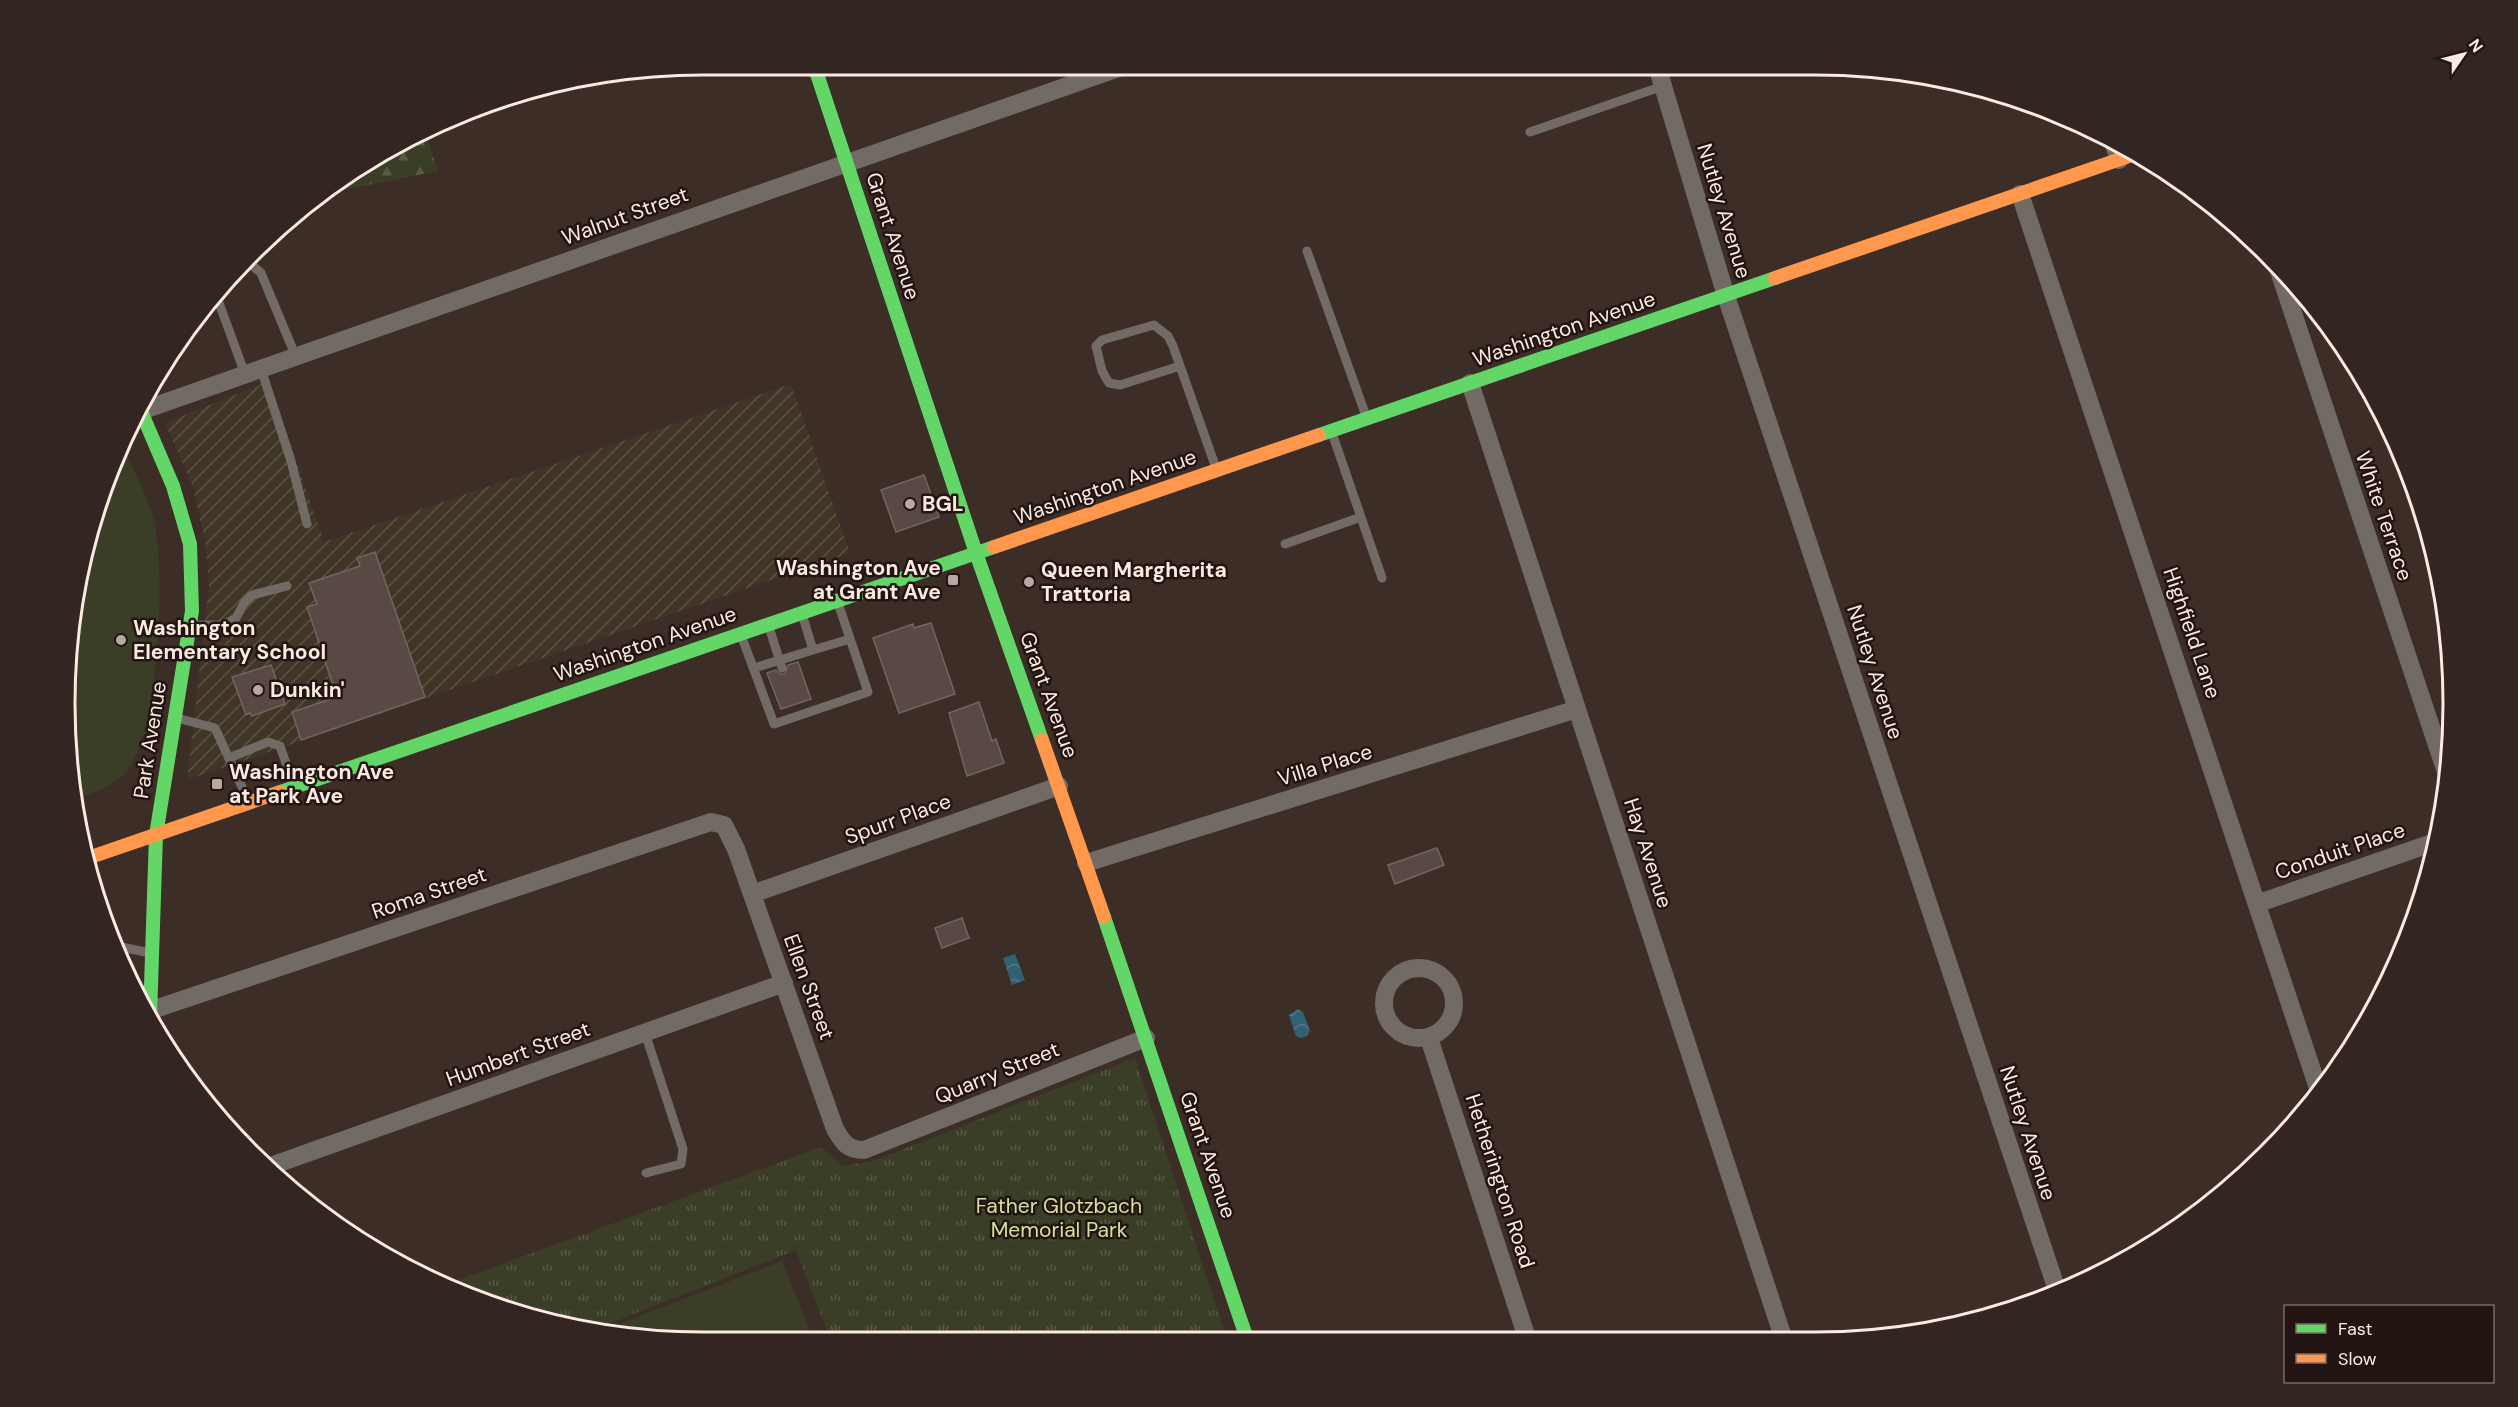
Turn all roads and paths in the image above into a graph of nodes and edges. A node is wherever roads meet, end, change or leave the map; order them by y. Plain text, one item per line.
1 (817, 75) edge
2 (1098, 75) edge
3 (1660, 75) edge
4 (1663, 86) junction
5 (1530, 132) dead end
6 (2117, 153) edge
7 (2126, 157) edge
8 (2119, 160) junction
9 (847, 161) junction
10 (2020, 194) junction
11 (1307, 251) dead end
12 (253, 266) edge
13 (2282, 284) edge
14 (1726, 296) junction
15 (220, 303) edge
16 (296, 357) junction
17 (1180, 366) junction
18 (253, 372) junction
19 (1470, 383) junction
20 (150, 407) edge
21 (144, 419) edge
22 (1367, 419) junction
23 (1331, 431) junction
24 (1216, 471) junction
25 (1361, 517) junction
26 (307, 524) dead end
27 (1285, 544) dead end
28 (976, 553) junction
29 (1382, 578) dead end
30 (287, 586) dead end
31 (837, 600) junction
32 (802, 613) junction
33 (768, 624) junction
34 (190, 625) junction
35 (740, 634) junction
36 (850, 639) junction
37 (813, 650) junction
38 (781, 664) junction
39 (754, 668) junction
40 (796, 704) dead end
41 (1577, 709) junction
42 (800, 714) junction
43 (175, 717) junction
44 (2441, 757) edge
45 (229, 758) junction
46 (1059, 786) junction
47 (295, 787) junction
48 (249, 803) junction
49 (724, 825) joint
50 (156, 835) junction
51 (2427, 845) edge
52 (94, 857) edge
53 (1086, 863) junction
54 (752, 894) junction
55 (2259, 903) junction
56 (125, 948) edge
57 (150, 953) junction
58 (784, 983) junction
59 (149, 999) edge
60 (156, 1012) edge
61 (645, 1033) junction
62 (1146, 1038) junction
63 (1429, 1038) dead end
64 (2316, 1082) edge
65 (864, 1150) joint
66 (276, 1164) edge
67 (646, 1173) dead end
68 (2055, 1284) edge
69 (1246, 1332) edge
70 (1525, 1332) edge
71 (1782, 1332) edge

1 - 9 main road, Grant Avenue
2 - 9 street, Walnut Street
3 - 4 street, Nutley Avenue
4 - 5 lane
4 - 14 street, Nutley Avenue
6 - 8 street
7 - 8 main road, Washington Avenue
8 - 10 main road, Washington Avenue
9 - 16 street, Walnut Street
9 - 28 main road, Grant Avenue
10 - 14 main road, Washington Avenue
10 - 55 street, Highfield Lane
11 - 22 lane
12 - 16 lane
13 - 44 street, White Terrace
14 - 19 main road, Washington Avenue
14 - 68 street, Nutley Avenue
15 - 18 lane
16 - 18 street, Walnut Street
17 - 17 lane
17 - 24 lane
18 - 20 street, Walnut Street
18 - 26 lane
19 - 22 main road, Washington Avenue
19 - 41 street, Hay Avenue
21 - 34 main road, Park Avenue
22 - 23 main road, Washington Avenue
23 - 24 main road, Washington Avenue
23 - 25 lane
24 - 28 main road, Washington Avenue
25 - 27 lane
25 - 29 lane
28 - 31 main road, Washington Avenue
28 - 46 main road, Grant Avenue
30 - 34 lane
31 - 32 main road, Washington Avenue
31 - 36 lane
32 - 33 main road, Washington Avenue
32 - 37 lane
33 - 35 main road, Washington Avenue
33 - 38 lane
34 - 43 main road, Park Avenue
35 - 39 lane
35 - 47 main road, Washington Avenue
36 - 37 lane
36 - 42 lane
37 - 38 lane
38 - 39 lane
39 - 42 lane
40 - 42 lane
41 - 53 street, Villa Place
41 - 71 street, Hay Avenue
43 - 45 lane
43 - 50 main road, Park Avenue
45 - 47 lane
45 - 48 lane
46 - 53 main road, Grant Avenue
46 - 54 street, Spurr Place
47 - 48 main road, Washington Avenue
48 - 50 main road, Washington Avenue
49 - 54 street, Ellen Street
49 - 60 street, Roma Street
50 - 52 main road, Washington Avenue
50 - 57 main road, Park Avenue
51 - 55 street, Conduit Place
53 - 62 main road, Grant Avenue
54 - 58 street, Ellen Street
55 - 64 street, Highfield Lane
56 - 57 lane
57 - 59 main road, Park Avenue
58 - 61 street, Humbert Street
58 - 65 street, Ellen Street
61 - 66 street, Humbert Street
61 - 67 lane
62 - 65 street, Quarry Street
62 - 69 main road, Grant Avenue
63 - 70 street, Hetherington Road

